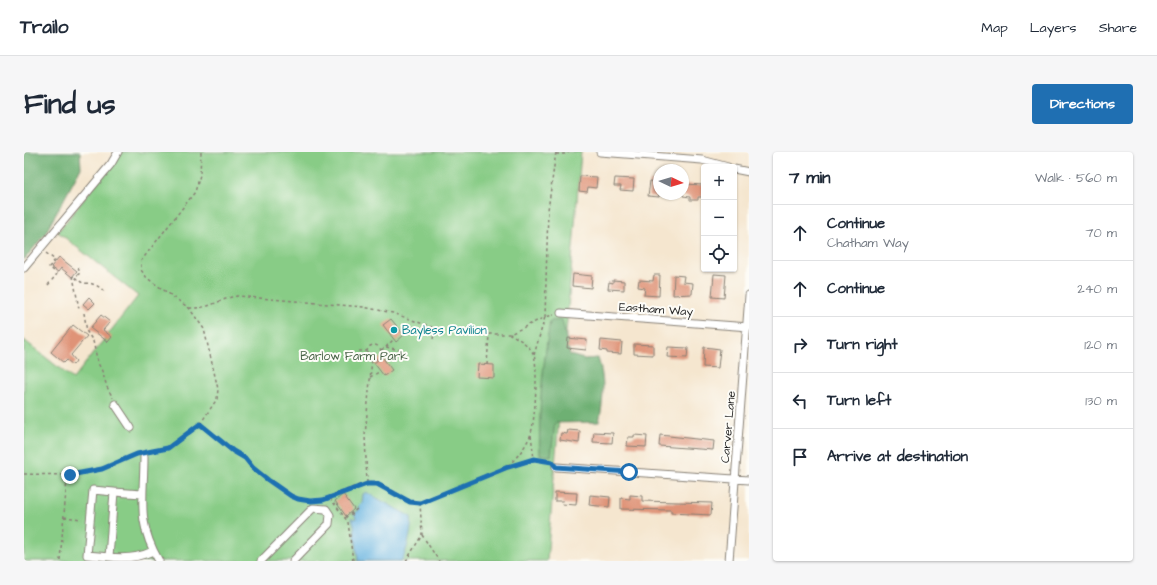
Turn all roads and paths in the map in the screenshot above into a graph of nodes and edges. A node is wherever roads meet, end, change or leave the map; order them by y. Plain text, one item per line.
1 (118, 152) edge
2 (202, 152) edge
3 (569, 152) edge
4 (600, 152) edge
5 (556, 153) edge
6 (625, 153) edge
7 (717, 164) edge
8 (737, 169) edge
9 (749, 172) edge
10 (40, 248) junction
11 (24, 268) edge
12 (78, 268) dead end
13 (74, 276) junction
14 (48, 285) dead end
15 (106, 293) dead end
16 (749, 295) edge
17 (189, 308) junction
18 (79, 309) dead end
19 (84, 313) dead end
20 (561, 313) joint
21 (545, 317) junction
22 (748, 327) edge
23 (435, 328) junction
24 (489, 334) junction
25 (510, 334) junction
26 (394, 339) dead end
27 (433, 339) dead end
28 (386, 347) junction
29 (380, 350) junction
30 (359, 351) dead end
31 (367, 351) junction
32 (404, 351) dead end
33 (534, 354) junction
34 (372, 358) junction
35 (487, 365) dead end
36 (379, 372) dead end
37 (369, 378) junction
38 (115, 404) joint
39 (200, 424) junction
40 (131, 428) dead end
41 (531, 435) junction
42 (144, 457) dead end
43 (534, 459) junction
44 (508, 467) junction
45 (556, 467) joint
46 (24, 474) edge
47 (734, 479) junction
48 (67, 480) dead end
49 (749, 480) edge
50 (367, 484) junction
51 (114, 492) junction
52 (142, 494) junction
53 (330, 498) junction
54 (420, 503) junction
55 (357, 509) dead end
56 (351, 513) junction
57 (64, 517) junction
58 (354, 517) dead end
59 (345, 518) junction
60 (82, 519) dead end
61 (422, 535) junction
62 (153, 551) junction
63 (108, 557) junction
64 (60, 560) dead end
65 (160, 561) edge
66 (260, 561) edge
67 (293, 561) edge
68 (353, 561) edge
69 (406, 561) edge
70 (439, 561) edge
71 (729, 561) edge

1 - 10 street
2 - 17 path
3 - 5 path
4 - 6 street
5 - 21 path
6 - 7 street
8 - 9 street
10 - 11 street
10 - 14 path
12 - 13 path
13 - 15 path
13 - 18 path
16 - 22 street, Carver Lane
17 - 23 path
17 - 39 path
19 - 38 path
20 - 21 path
20 - 22 street, Eastham Way
21 - 25 path
21 - 33 path
22 - 47 street, Carver Lane
23 - 24 path
23 - 27 path
24 - 25 path
24 - 35 path
25 - 33 path
26 - 28 path
28 - 29 path
28 - 32 path
29 - 31 path
29 - 34 path
30 - 31 path
31 - 34 path
33 - 41 path
34 - 37 path
36 - 37 path
37 - 50 path
38 - 40 street
39 - 46 path
39 - 53 path
41 - 43 path
41 - 44 path
42 - 52 street
43 - 44 path
43 - 45 path
44 - 54 path
45 - 47 street
47 - 49 street
47 - 71 street, Carver Lane
48 - 57 path
50 - 53 path
50 - 54 path
51 - 52 street
51 - 63 street
51 - 63 street
52 - 62 street
53 - 59 path
54 - 61 path
55 - 56 path
56 - 58 path
56 - 59 path
57 - 60 path
57 - 64 path
59 - 68 path
61 - 69 path
61 - 70 path
62 - 63 street
62 - 65 street
66 - 67 street

